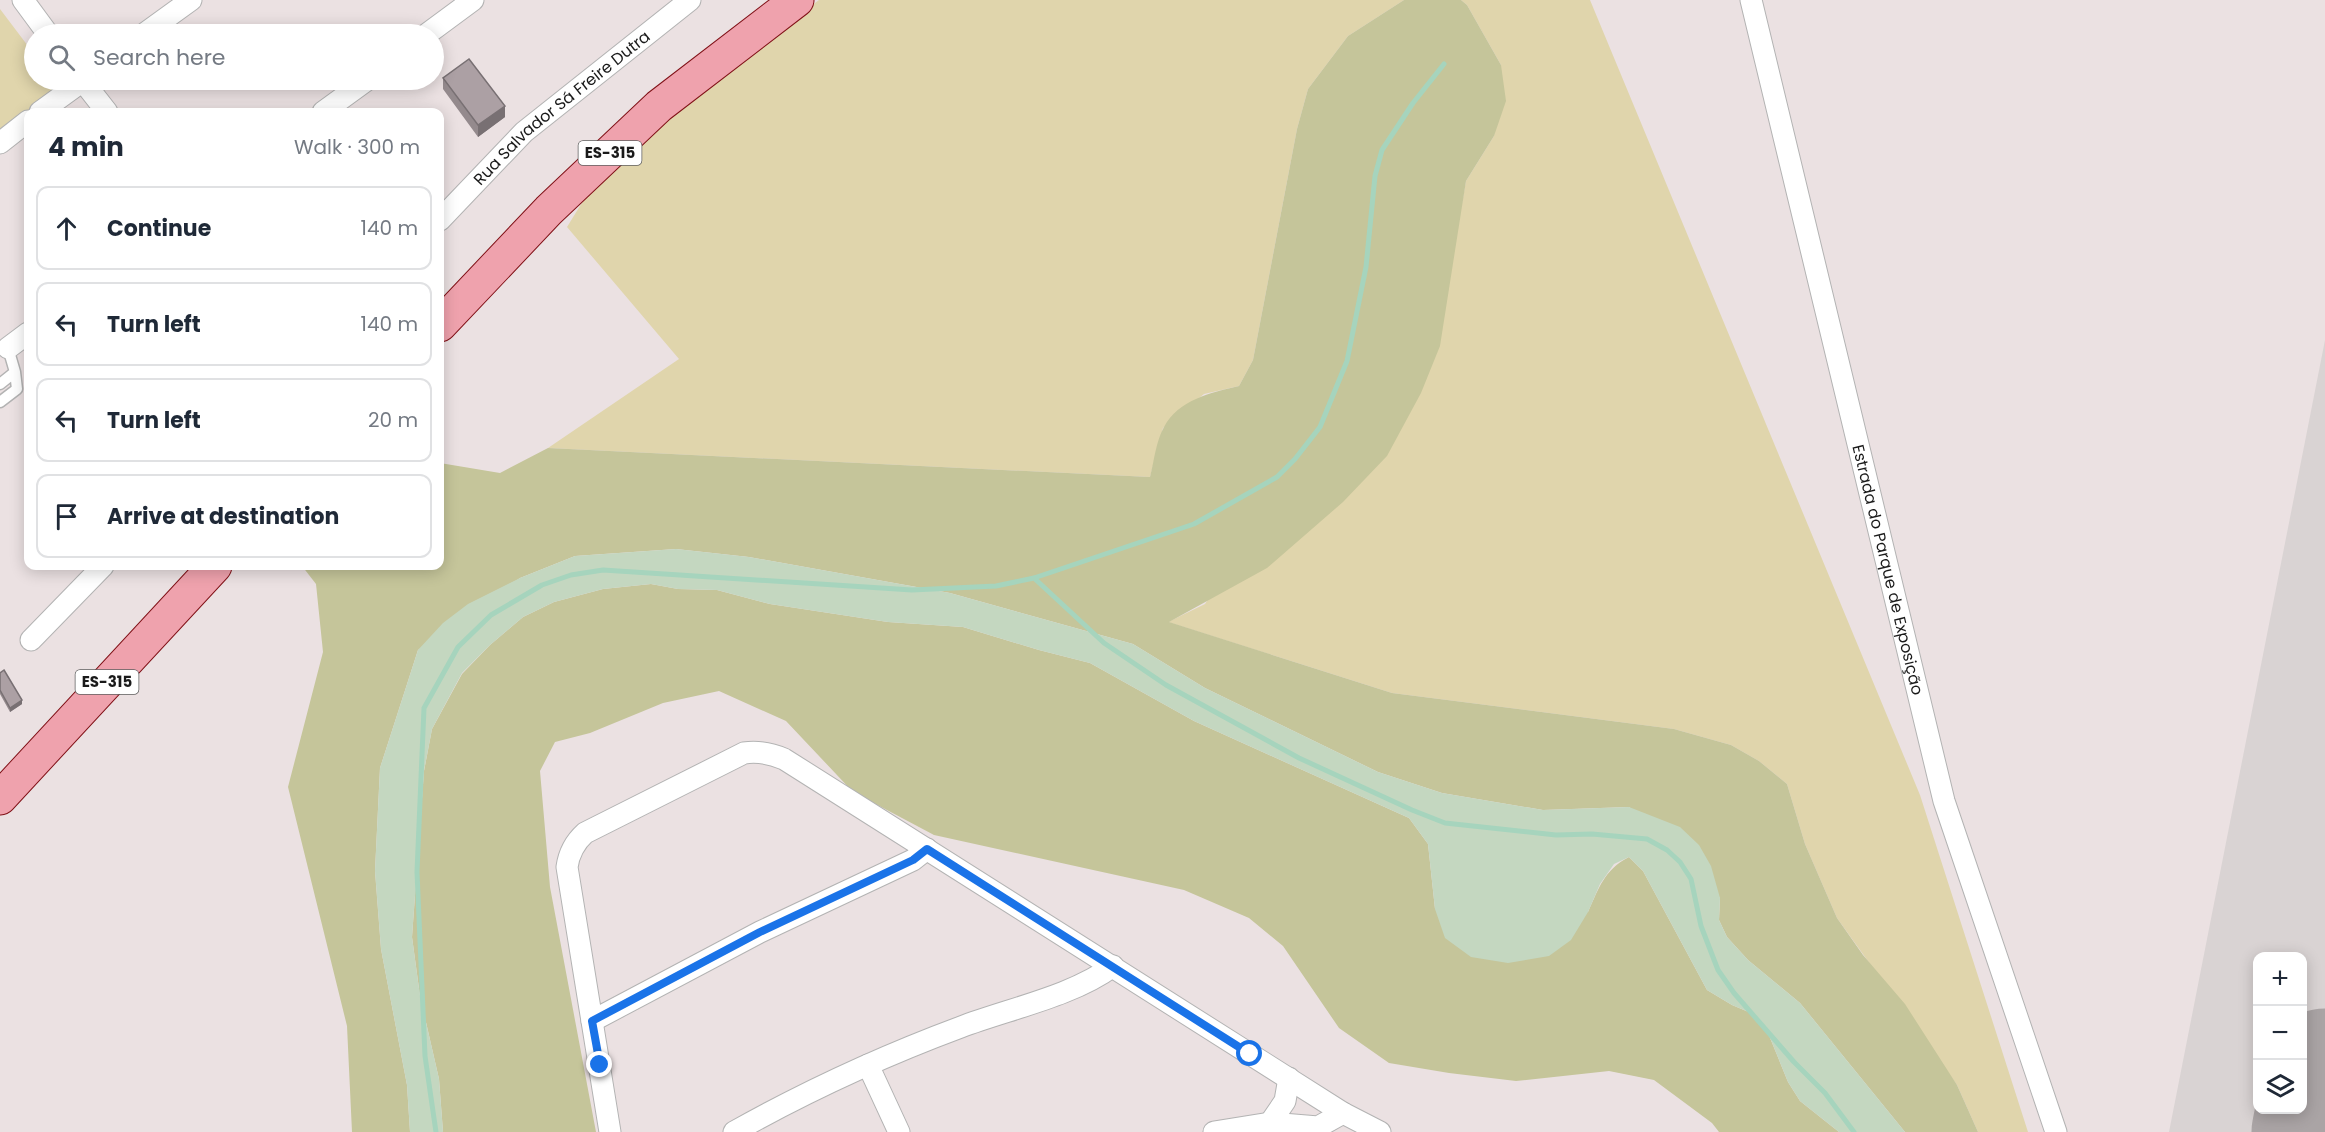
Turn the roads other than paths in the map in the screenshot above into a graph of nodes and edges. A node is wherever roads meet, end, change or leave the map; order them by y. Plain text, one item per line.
1 (23, 0) edge
2 (191, 0) edge
3 (473, 0) edge
4 (690, 0) edge
5 (797, 0) edge
6 (1751, 0) edge
7 (41, 24) edge
8 (158, 24) edge
9 (441, 24) edge
10 (70, 90) edge
11 (90, 90) edge
12 (353, 90) edge
13 (45, 108) edge
14 (104, 108) edge
15 (328, 108) edge
16 (24, 125) edge
17 (0, 143) edge
18 (444, 216) edge
19 (444, 321) edge
20 (24, 336) edge
21 (8, 348) joint
22 (15, 372) junction
23 (0, 384) edge
24 (0, 402) edge
25 (99, 570) edge
26 (210, 570) edge
27 (31, 640) dead end
28 (1, 793) edge
29 (927, 849) junction
30 (1113, 966) junction
31 (592, 1021) junction
32 (868, 1065) junction
33 (1289, 1078) junction
34 (1343, 1113) junction
35 (1270, 1123) junction
36 (1317, 1130) edge
37 (610, 1132) edge
38 (734, 1132) edge
39 (899, 1132) edge
40 (1214, 1132) edge
41 (1380, 1132) edge
42 (2056, 1132) edge

1 - 7 street
2 - 8 street
3 - 9 street
4 - 18 street, Rua Salvador Sá Freire Dutra
5 - 19 main road, ES-315
6 - 42 street, Estrada do Parque de Exposição
10 - 13 street
11 - 14 street
12 - 15 street
16 - 17 street
20 - 21 street
21 - 22 lane
22 - 23 lane
22 - 24 lane
25 - 27 street
26 - 28 main road, ES-315
29 - 30 street
29 - 31 street
29 - 31 street
30 - 32 street
30 - 33 street
31 - 37 street
32 - 38 street
32 - 39 street
33 - 34 street
33 - 35 street
34 - 36 street
34 - 41 street
35 - 36 street
35 - 40 street

